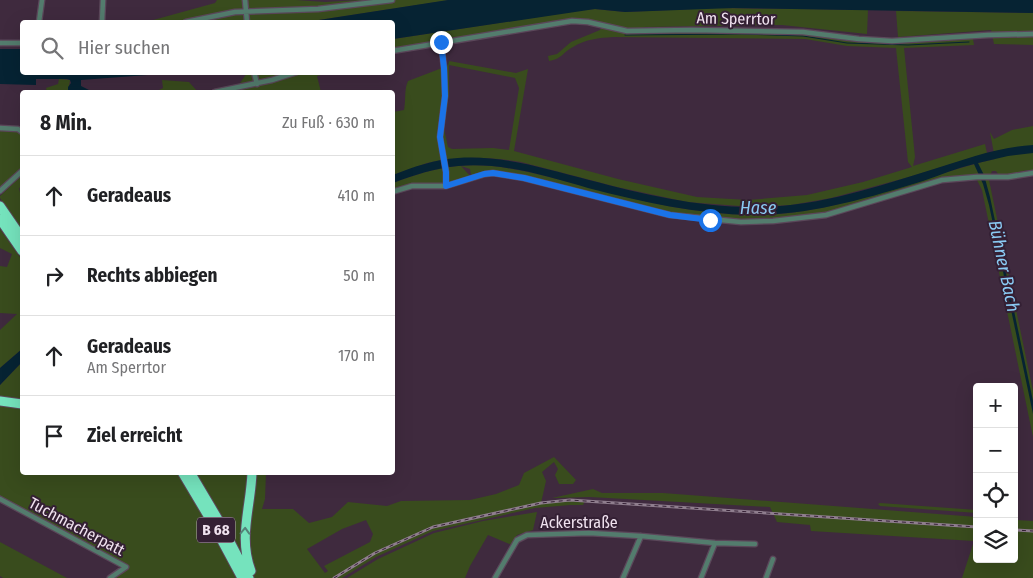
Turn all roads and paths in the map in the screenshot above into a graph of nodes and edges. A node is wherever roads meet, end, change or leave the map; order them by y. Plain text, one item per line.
1 (42, 0) edge
2 (104, 0) edge
3 (244, 0) edge
4 (392, 0) edge
5 (246, 11) junction
6 (39, 20) edge
7 (102, 20) edge
8 (196, 20) edge
9 (246, 20) edge
10 (1033, 34) edge
11 (441, 42) junction
12 (0, 43) edge
13 (20, 43) edge
14 (395, 50) edge
15 (255, 75) edge
16 (287, 75) edge
17 (257, 84) junction
18 (226, 90) edge
19 (0, 128) edge
20 (20, 131) edge
21 (20, 173) edge
22 (1033, 173) edge
23 (446, 186) junction
24 (0, 191) edge
25 (395, 191) edge
26 (0, 206) edge
27 (0, 219) edge
28 (20, 235) edge
29 (20, 248) edge
30 (0, 402) edge
31 (20, 403) edge
32 (179, 475) edge
33 (184, 475) edge
34 (192, 475) edge
35 (252, 475) edge
36 (189, 484) junction
37 (0, 498) edge
38 (641, 536) junction
39 (715, 543) junction
40 (755, 544) dead end
41 (773, 559) dead end
42 (110, 578) edge
43 (242, 578) edge
44 (250, 578) edge
45 (254, 578) edge
46 (496, 578) edge
47 (623, 578) edge
48 (701, 578) edge
49 (766, 578) edge

1 - 6 street
2 - 7 street
3 - 5 street
4 - 5 street
5 - 8 street
5 - 9 street
10 - 11 street, Am Sperrtor
11 - 14 street, Am Sperrtor
11 - 23 street
12 - 13 street
15 - 17 street
16 - 17 street
17 - 18 street
19 - 20 street
21 - 24 street
22 - 23 street
23 - 25 street
26 - 28 highway
27 - 29 highway
30 - 31 highway
32 - 36 highway
33 - 36 highway, B 68
34 - 44 highway, B 68
45 -> 35 highway
36 - 43 highway, B 68
37 - 42 street, Tuchmacherpatt
38 - 39 street, Ackerstraße
38 - 46 street, Ackerstraße
38 - 47 street, Ackerstraße
39 - 40 street, Ackerstraße
39 - 48 street
41 - 49 street

